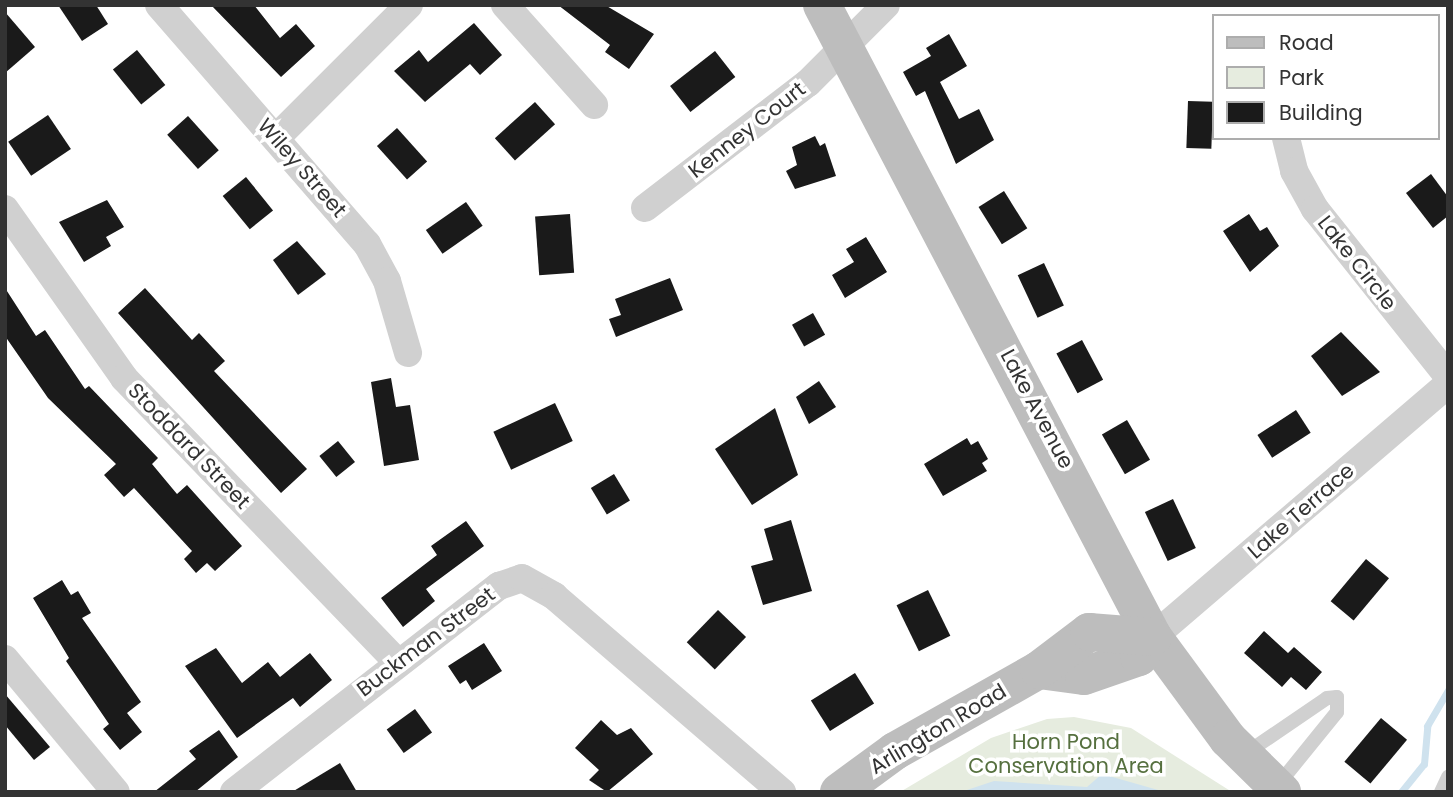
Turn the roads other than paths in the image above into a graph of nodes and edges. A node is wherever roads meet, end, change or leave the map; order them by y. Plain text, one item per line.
1 (159, 5) edge
2 (409, 5) edge
3 (505, 5) edge
4 (822, 5) edge
5 (886, 5) edge
6 (844, 47) junction
7 (594, 105) dead end
8 (276, 138) junction
9 (1286, 140) edge
10 (645, 208) dead end
11 (5, 209) edge
12 (408, 353) dead end
13 (1448, 376) edge
14 (1448, 384) edge
15 (1153, 637) junction
16 (5, 659) edge
17 (397, 662) junction
18 (1242, 756) junction
19 (1448, 777) edge
20 (1279, 790) edge
21 (117, 792) edge
22 (234, 792) edge
23 (782, 792) edge
24 (839, 792) edge
25 (1441, 792) edge

1 - 8 street, Wiley Street
2 - 8 street
3 - 7 street
4 - 6 street, Lake Avenue
5 - 6 street, Kenney Court
6 - 10 street, Kenney Court
6 - 15 street, Lake Avenue
8 - 12 street, Wiley Street
9 - 13 street, Lake Circle
11 - 17 street, Stoddard Street
14 - 15 street, Lake Terrace
15 - 18 street, Lake Avenue
15 - 24 street, Arlington Road
16 - 21 street
17 - 22 street, Buckman Street
17 - 23 street, Buckman Street
18 - 20 street, Lake Avenue
18 - 20 lane
19 - 25 lane

